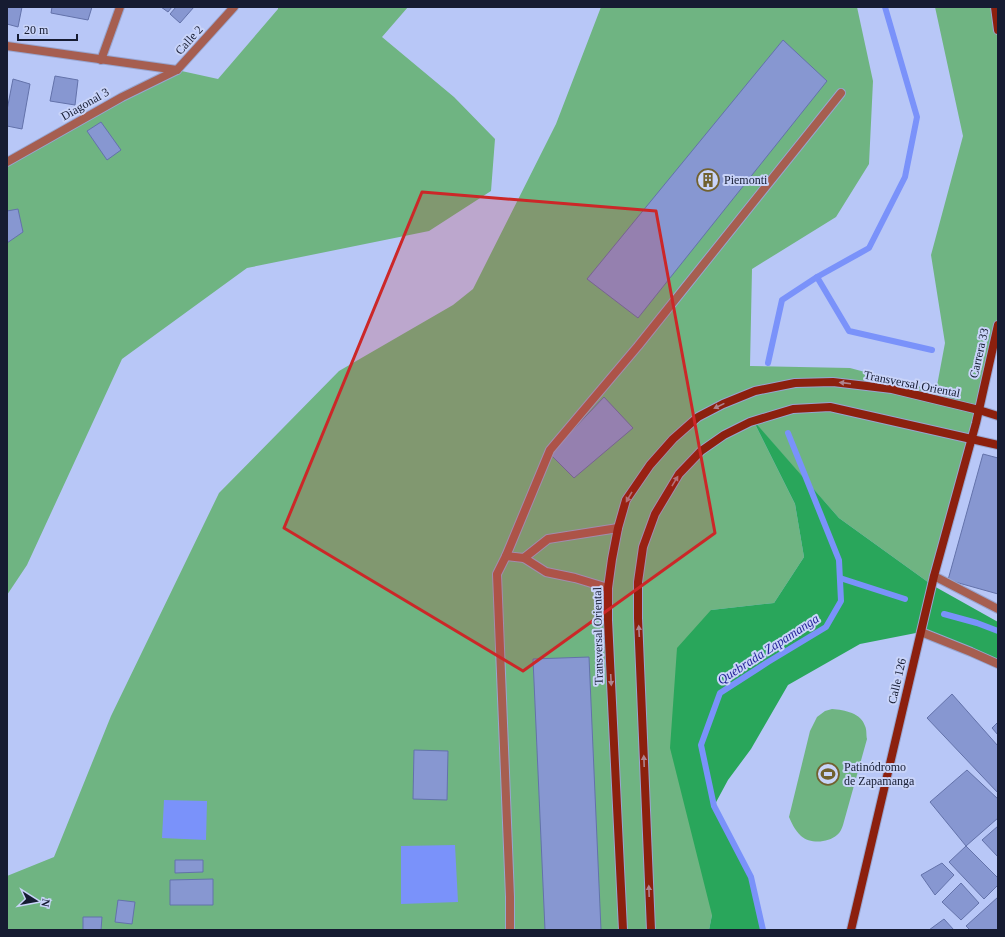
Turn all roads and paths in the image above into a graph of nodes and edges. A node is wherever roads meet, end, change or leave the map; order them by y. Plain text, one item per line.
1 (120, 7) edge
2 (234, 7) edge
3 (995, 7) edge
4 (998, 30) edge
5 (7, 46) edge
6 (101, 60) junction
7 (177, 70) junction
8 (841, 93) dead end
9 (7, 162) edge
10 (998, 325) edge
11 (979, 410) junction
12 (998, 416) edge
13 (972, 438) junction
14 (998, 445) edge
15 (618, 528) junction
16 (506, 556) junction
17 (524, 558) junction
18 (934, 576) junction
19 (608, 588) junction
20 (998, 609) edge
21 (921, 632) junction
22 (998, 664) edge
23 (852, 929) edge
24 (510, 930) edge
25 (623, 930) edge
26 (651, 930) edge

1 - 6 street
2 - 7 street, Calle 2
3 - 4 main road
5 - 6 street
6 - 7 street
7 - 9 street, Diagonal 3
8 - 16 street
10 - 11 main road, Carrera 33
11 - 12 main road, Transversal Oriental
11 - 13 main road, Carrera 33
11 -> 15 main road, Transversal Oriental
13 - 14 main road
13 - 18 main road, Calle 126
26 -> 13 main road
15 - 17 street
15 - 19 main road, Transversal Oriental
16 - 17 street
16 - 24 street
17 - 19 street
18 - 20 street
18 - 21 main road, Calle 126
19 -> 25 main road, Transversal Oriental
21 - 22 street
21 - 23 main road, Calle 126

